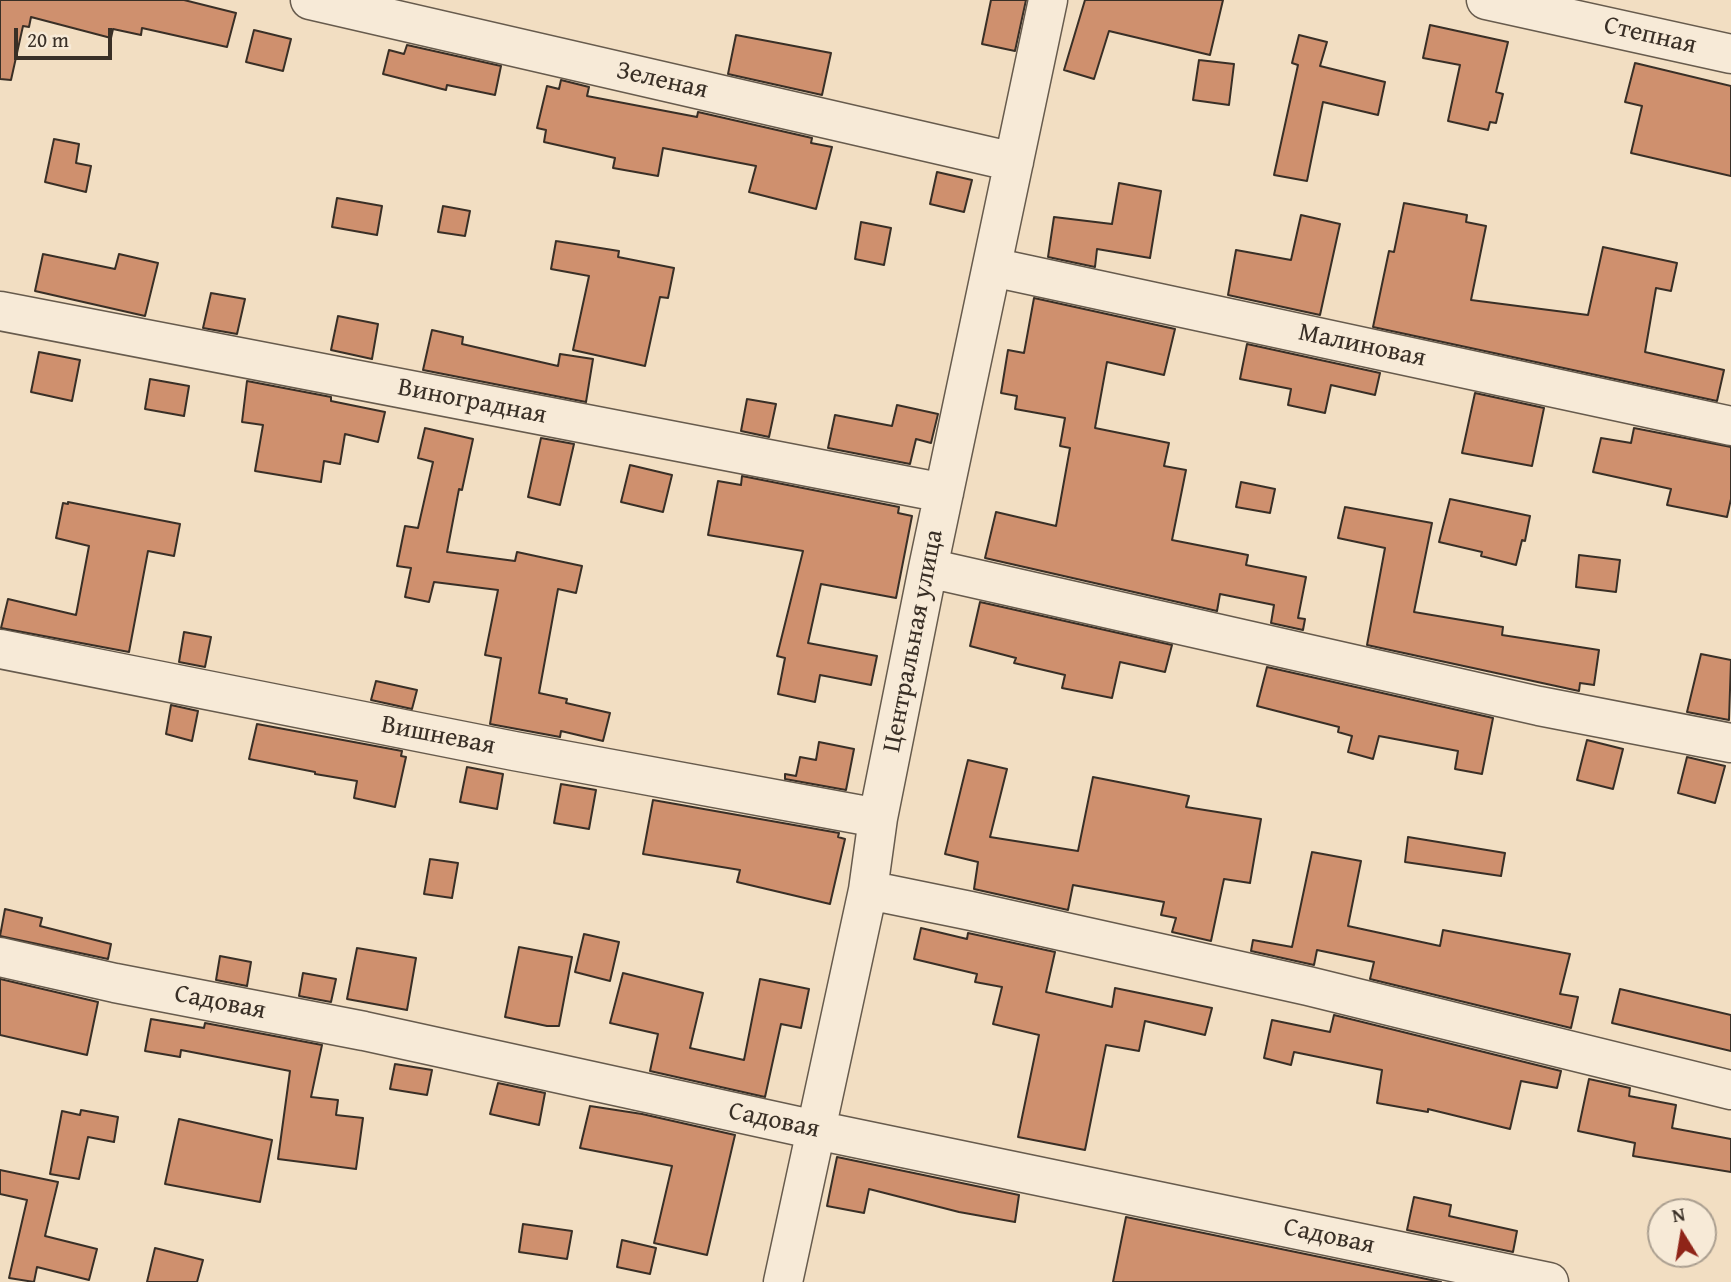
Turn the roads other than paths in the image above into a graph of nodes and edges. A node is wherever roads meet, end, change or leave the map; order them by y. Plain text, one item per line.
1 (310, 0) edge
2 (1048, 0) edge
3 (1486, 0) edge
4 (1731, 54) edge
5 (1014, 162) junction
6 (992, 267) junction
7 (0, 311) edge
8 (1731, 426) edge
9 (944, 494) junction
10 (928, 568) junction
11 (0, 649) edge
12 (1731, 743) edge
13 (878, 818) junction
14 (868, 890) junction
15 (0, 957) edge
16 (1731, 1090) edge
17 (816, 1130) junction
18 (783, 1282) edge
19 (1549, 1282) edge

1 - 5 street, Зеленая
2 - 5 street, Центральная улица
3 - 4 street, Степная
5 - 6 street, Центральная улица
6 - 8 street, Малиновая
6 - 9 street, Центральная улица
7 - 9 street, Виноградная
9 - 10 street, Центральная улица
10 - 12 street
10 - 13 street, Центральная улица
11 - 13 street, Вишневая
13 - 14 street, Центральная улица
14 - 16 street
14 - 17 street, Центральная улица
15 - 17 street, Садовая
17 - 18 street, Центральная улица
17 - 19 street, Садовая

